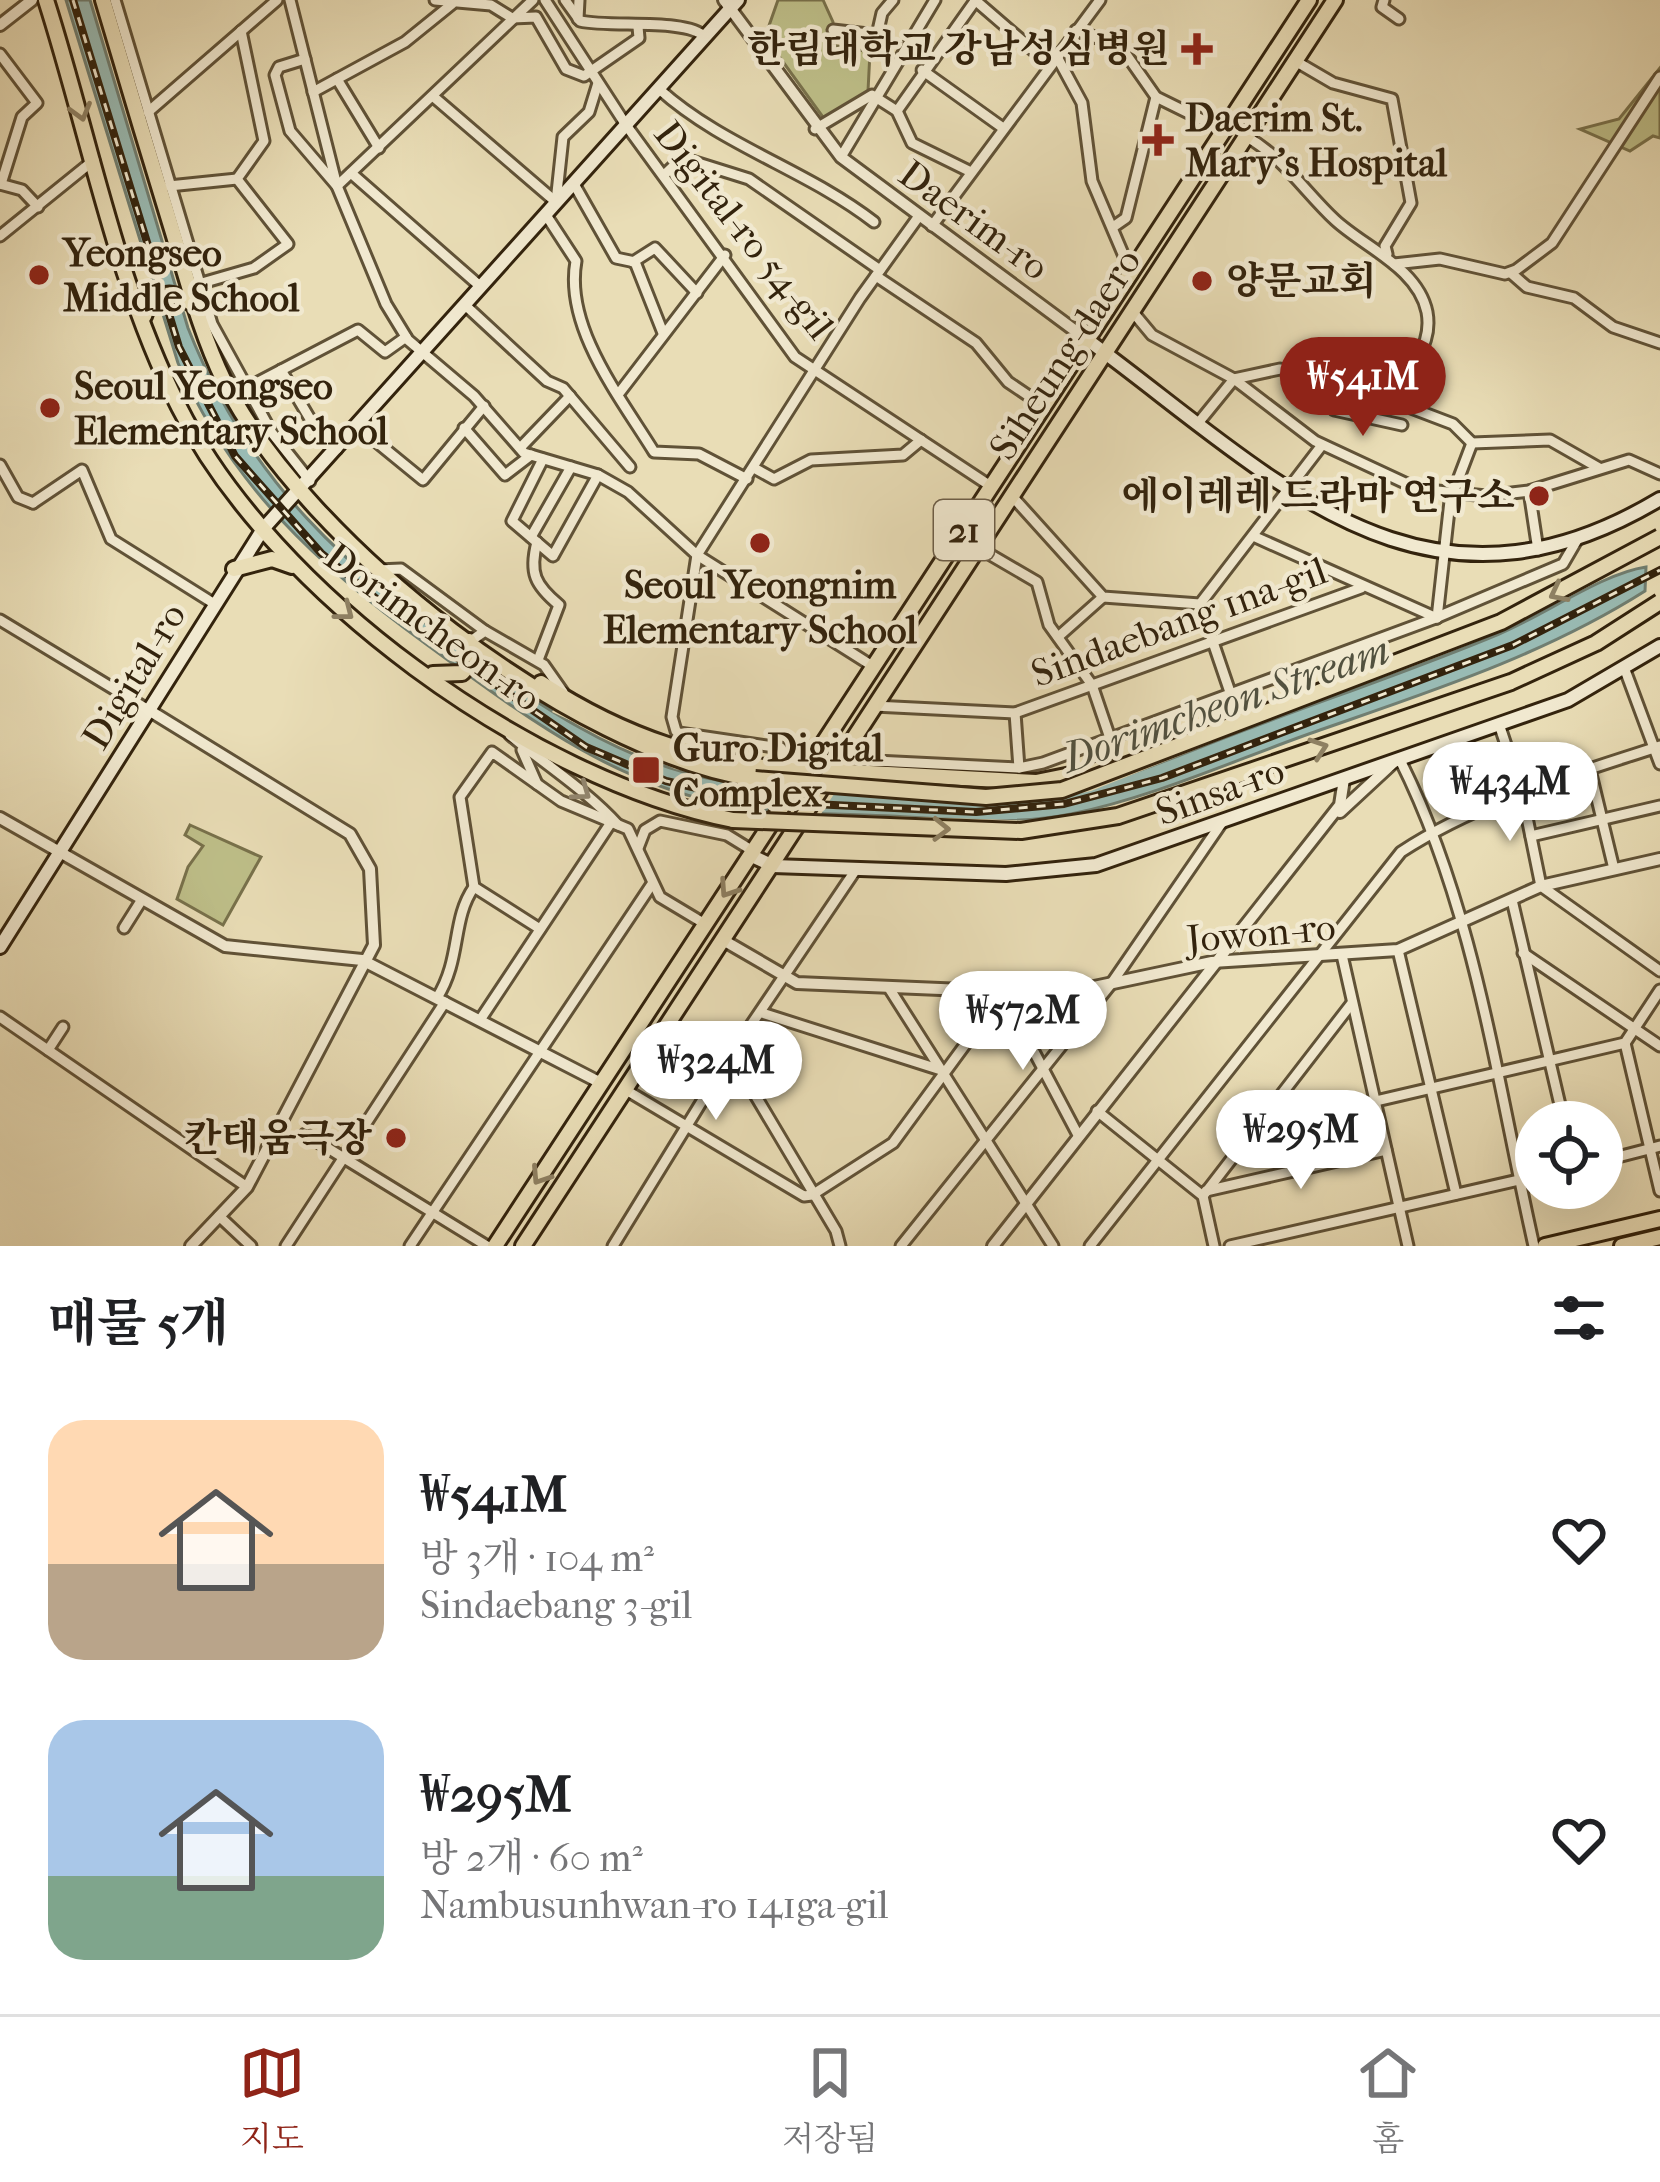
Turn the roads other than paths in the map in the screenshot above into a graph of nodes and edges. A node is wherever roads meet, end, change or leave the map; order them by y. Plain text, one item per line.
1 (32, 0) edge
2 (46, 0) edge
3 (103, 0) edge
4 (115, 0) edge
5 (277, 0) edge
6 (290, 0) edge
7 (435, 0) edge
8 (533, 0) edge
9 (544, 0) edge
10 (565, 0) edge
11 (579, 0) edge
12 (892, 0) edge
13 (935, 0) edge
14 (975, 0) edge
15 (1100, 0) edge
16 (1309, 0) edge
17 (1335, 0) edge
18 (1384, 0) edge
19 (731, 3) edge
20 (452, 4) junction
21 (512, 19) junction
22 (578, 19) junction
23 (1399, 19) dead end
24 (0, 25) edge
25 (638, 27) junction
26 (563, 29) junction
27 (833, 30) dead end
28 (1076, 30) junction
29 (242, 31) junction
30 (704, 37) junction
31 (0, 54) edge
32 (305, 59) junction
33 (1052, 60) junction
34 (1297, 62) junction
35 (922, 70) junction
36 (591, 71) junction
37 (1660, 77) edge
38 (337, 79) junction
39 (598, 82) junction
40 (659, 88) junction
41 (313, 92) junction
42 (1156, 97) junction
43 (435, 98) junction
44 (878, 98) junction
45 (897, 111) junction
46 (144, 115) junction
47 (626, 125) junction
48 (1003, 128) junction
49 (815, 129) junction
50 (1223, 130) junction
51 (291, 133) junction
52 (262, 134) junction
53 (1247, 137) junction
54 (379, 148) junction
55 (5, 152) edge
56 (841, 157) junction
57 (95, 160) junction
58 (971, 172) junction
59 (351, 173) junction
60 (664, 175) junction
61 (237, 178) junction
62 (0, 184) edge
63 (574, 184) junction
64 (337, 185) junction
65 (170, 186) junction
66 (556, 202) junction
67 (38, 207) junction
68 (546, 215) junction
69 (919, 216) junction
70 (874, 222) dead end
71 (932, 226) junction
72 (1112, 227) junction
73 (0, 236) edge
74 (725, 255) junction
75 (633, 262) junction
76 (1394, 263) junction
77 (878, 273) junction
78 (1511, 273) junction
79 (1132, 275) junction
80 (481, 287) junction
81 (697, 293) junction
82 (194, 294) junction
83 (465, 305) junction
84 (1132, 311) junction
85 (144, 317) junction
86 (663, 332) junction
87 (406, 337) junction
88 (1088, 341) junction
89 (1660, 343) edge
90 (1105, 353) junction
91 (420, 354) junction
92 (281, 370) junction
93 (817, 371) junction
94 (1234, 379) junction
95 (245, 389) junction
96 (620, 392) junction
97 (1403, 394) junction
98 (570, 396) junction
99 (484, 406) junction
100 (1045, 407) junction
101 (1334, 410) dead end
102 (1199, 422) junction
103 (1402, 425) dead end
104 (357, 426) junction
105 (464, 428) junction
106 (921, 440) junction
107 (1472, 442) junction
108 (1322, 445) junction
109 (520, 448) junction
110 (338, 449) junction
111 (530, 455) junction
112 (543, 459) junction
113 (0, 465) edge
114 (630, 466) dead end
115 (571, 467) junction
116 (754, 467) junction
117 (1599, 468) junction
118 (1660, 474) edge
119 (598, 475) junction
120 (747, 479) junction
121 (992, 487) junction
122 (302, 490) junction
123 (1288, 490) junction
124 (1529, 491) junction
125 (1011, 495) junction
126 (1451, 495) junction
127 (1660, 500) edge
128 (33, 503) junction
129 (30, 520) dead end
130 (266, 526) junction
131 (1253, 536) junction
132 (1660, 537) edge
133 (534, 540) junction
134 (1577, 540) junction
135 (977, 547) junction
136 (1538, 550) junction
137 (1445, 554) junction
138 (697, 555) junction
139 (294, 567) junction
140 (234, 569) junction
141 (378, 570) junction
142 (1361, 588) junction
143 (1103, 597) junction
144 (1660, 602) edge
145 (213, 603) junction
146 (1200, 604) junction
147 (1437, 618) junction
148 (0, 620) edge
149 (476, 635) junction
150 (1058, 637) junction
151 (1214, 641) junction
152 (1660, 646) edge
153 (538, 660) junction
154 (874, 667) junction
155 (1625, 670) junction
156 (428, 673) junction
157 (1092, 685) junction
158 (1232, 695) junction
159 (564, 703) junction
160 (874, 706) junction
161 (478, 708) junction
162 (1660, 708) edge
163 (147, 709) junction
164 (1015, 713) junction
165 (1643, 714) junction
166 (1499, 724) junction
167 (507, 733) junction
168 (678, 733) junction
169 (1110, 738) junction
170 (1658, 746) edge
171 (843, 754) junction
172 (697, 756) junction
173 (1397, 760) junction
174 (1139, 762) junction
175 (1660, 764) edge
176 (1019, 768) junction
177 (1590, 770) junction
178 (806, 773) junction
179 (829, 776) junction
180 (1344, 779) junction
181 (537, 784) junction
182 (1522, 793) junction
183 (1660, 806) edge
184 (0, 818) edge
185 (1601, 820) junction
186 (1223, 821) junction
187 (1328, 821) junction
188 (614, 825) junction
189 (776, 825) junction
190 (1435, 830) junction
191 (1531, 836) junction
192 (752, 853) junction
193 (62, 854) junction
194 (638, 854) junction
195 (1660, 859) edge
196 (773, 866) junction
197 (857, 868) junction
198 (1614, 869) junction
199 (652, 884) junction
200 (1541, 886) junction
201 (474, 887) junction
202 (1512, 900) junction
203 (141, 901) junction
204 (1462, 920) junction
205 (704, 924) junction
206 (124, 928) dead end
207 (540, 929) junction
208 (723, 940) junction
209 (0, 947) edge
210 (1398, 950) junction
211 (1523, 953) junction
212 (1317, 955) junction
213 (1342, 955) junction
214 (362, 960) junction
215 (1213, 962) junction
216 (1660, 971) edge
217 (782, 978) junction
218 (1112, 984) junction
219 (889, 988) junction
220 (1660, 990) edge
221 (1003, 993) junction
222 (441, 1000) junction
223 (1352, 1003) junction
224 (762, 1012) junction
225 (0, 1017) edge
226 (479, 1020) junction
227 (668, 1025) junction
228 (62, 1027) dead end
229 (1634, 1028) junction
230 (1625, 1043) junction
231 (1660, 1046) edge
232 (48, 1050) junction
233 (542, 1052) junction
234 (1550, 1061) junction
235 (726, 1062) junction
236 (1046, 1068) junction
237 (942, 1073) junction
238 (1494, 1073) junction
239 (599, 1082) junction
240 (1431, 1088) junction
241 (625, 1092) junction
242 (1375, 1100) junction
243 (1559, 1101) edge
244 (1097, 1111) junction
245 (687, 1127) junction
246 (1256, 1129) junction
247 (305, 1133) dead end
248 (1078, 1135) junction
249 (986, 1140) junction
250 (1655, 1148) edge
251 (1386, 1150) junction
252 (345, 1155) junction
253 (1623, 1156) edge
254 (1160, 1160) junction
255 (1515, 1163) edge
256 (1515, 1181) edge
257 (247, 1186) junction
258 (1660, 1191) edge
259 (1204, 1194) junction
260 (1456, 1194) junction
261 (812, 1195) junction
262 (1026, 1203) junction
263 (1399, 1206) junction
264 (1526, 1209) edge
265 (432, 1212) junction
266 (219, 1216) junction
267 (1660, 1219) edge
268 (1660, 1238) edge
269 (191, 1246) edge
270 (251, 1246) edge
271 (286, 1246) edge
272 (410, 1246) edge
273 (491, 1246) edge
274 (523, 1246) edge
275 (614, 1246) edge
276 (840, 1246) edge
277 (901, 1246) edge
278 (993, 1246) edge
279 (1053, 1246) edge
280 (1090, 1246) edge
281 (1214, 1246) edge
282 (1230, 1246) edge
283 (1408, 1246) edge
284 (1534, 1246) edge
285 (1544, 1246) edge
286 (1622, 1246) edge

1 - 24 street
2 -> 57 main road, Dorimcheon-ro
3 - 46 main road, Dorimcheon-ro
4 - 46 street
5 - 29 street
6 - 32 street
7 - 20 street
8 - 21 street
9 - 26 street, Digital-ro 54-gil
10 - 22 street
11 - 22 street
12 - 27 street
13 - 44 street
14 - 33 street
14 - 35 street
15 - 28 street
16 - 50 main road, Siheung-daero / 21
17 - 34 main road, Siheung-daero
18 - 23 street
19 - 30 main road, Digital-ro
19 - 49 street, Daerim-ro
20 - 21 street
20 - 38 street
21 - 36 street
21 - 43 street
22 - 25 street
22 - 26 street
25 - 30 street
25 - 36 street
26 - 36 street, Digital-ro 54-gil
28 - 33 street
28 - 42 street
29 - 46 street
29 - 52 street
30 - 40 main road, Digital-ro
31 - 55 street
32 - 41 street
32 - 51 street
33 - 48 street
33 - 72 street
34 - 53 main road, Siheung-daero
34 - 76 street
35 - 45 street
35 - 48 street
36 - 39 street, Digital-ro 54-gil
37 - 78 street
38 - 41 street
38 - 54 street
39 - 47 street, Digital-ro 54-gil
39 - 66 street
40 - 47 main road, Digital-ro
40 - 70 street
41 - 64 street
42 - 50 street
42 - 72 street
43 - 54 street
43 - 66 street
44 - 45 street
44 - 49 street
44 - 56 street
45 - 58 street
46 - 65 street
46 - 82 main road, Dorimcheon-ro
47 - 60 street, Digital-ro 54-gil
47 - 63 main road, Digital-ro
48 - 58 street
49 - 56 street, Daerim-ro
50 - 79 main road, Siheung-daero / 21
51 - 52 street
51 - 64 street
52 - 61 street
53 - 76 street
53 - 84 main road, Siheung-daero
54 - 59 street
55 - 62 street
56 - 69 street, Daerim-ro
57 - 67 street
57 - 85 main road, Dorimcheon-ro
58 - 71 street
59 - 64 street
59 - 80 street
60 - 74 street, Digital-ro 54-gil
60 - 77 street
61 - 65 street
61 - 82 street
62 - 67 street
63 - 66 main road, Digital-ro
63 - 75 street
64 - 87 street
65 - 82 street
66 - 68 main road, Digital-ro
67 - 73 street
68 - 80 main road, Digital-ro
68 - 96 street
69 - 71 street, Daerim-ro
69 - 77 street
71 - 88 street, Daerim-ro
72 - 79 street
74 - 81 street
74 - 93 street, Digital-ro 54-gil
75 - 81 street
75 - 86 street
76 - 78 street
76 - 97 street
77 - 93 street
77 - 100 street
78 - 89 street
79 - 88 main road, Siheung-daero / 21
80 - 83 main road, Digital-ro
81 - 86 street
82 - 85 main road
82 - 95 street
82 - 122 main road, Dorimcheon-ro
83 - 91 main road, Digital-ro
83 - 98 street
84 - 90 main road, Siheung-daero
84 - 94 street
85 - 130 main road, Dorimcheon-ro
86 - 96 street
87 - 91 street
87 - 92 street
88 - 90 main road, Daerim-ro
88 - 100 main road, Siheung-daero / 21
90 - 102 main road, Daerim-ro
90 - 125 main road, Siheung-daero
91 - 99 street
91 - 104 main road, Digital-ro
92 - 95 street
92 - 110 street
93 - 106 street, Digital-ro 54-gil
93 - 116 street
94 - 97 street
94 - 102 street
94 - 108 street
95 - 122 street
96 - 120 street
97 - 107 street
98 - 109 street
98 - 114 street
99 - 105 street
99 - 109 street
100 - 121 main road, Siheung-daero / 21
101 - 103 street
102 - 123 main road, Daerim-ro
104 - 105 street
104 - 110 main road, Digital-ro
105 - 111 street
106 - 116 street
106 - 121 street, Digital-ro 54-gil
107 - 117 street
107 - 126 street
108 - 123 street
108 - 126 street
109 - 111 street
110 - 122 main road, Digital-ro
111 - 112 street
112 - 115 street
112 - 133 street
113 - 128 street
115 - 119 street
115 - 133 street
116 - 120 street
117 - 118 street
117 - 124 street
119 - 133 street
119 - 138 street
120 - 138 street
121 - 154 main road, Siheung-daero / 21
122 - 130 main road, Digital-ro
122 - 141 main road, Dorimcheon-ro
123 - 131 street
123 - 137 main road, Daerim-ro
124 - 126 street
124 - 136 street
125 - 135 main road, Siheung-daero
125 - 143 street
126 - 137 street
127 - 134 main road, Daerim-ro
128 - 129 street
128 - 145 street
130 - 139 main road, Dorimcheon-ro
130 - 140 main road, Digital-ro
131 - 142 street
131 - 146 street
132 -> 174 main road, bridge
133 - 153 street
134 - 136 main road, Daerim-ro
134 - 147 street
135 - 150 street
135 - 160 main road, Siheung-daero
136 - 137 main road, Daerim-ro
137 - 147 street
138 - 154 street
138 - 168 street
139 - 140 main road
139 -> 156 main road, Dorimcheon-ro
140 - 145 main road, Digital-ro
141 - 149 main road, Dorimcheon-ro
141 - 149 street
142 - 147 street
142 - 151 street, Sindaebang 1na-gil
143 - 146 street
143 - 150 street
189 -> 144 main road, Dorimcheon-ro, bridge
145 - 163 main road, Digital-ro
146 - 151 street
147 - 158 street
148 - 163 street
149 - 153 street
149 - 156 main road
149 - 159 main road, Dorimcheon-ro
150 - 157 street
151 - 157 street, Sindaebang 1na-gil
151 - 158 street
152 - 155 main road, Sinsa-ro
153 - 159 street
154 - 178 main road, Siheung-daero / 21
155 - 165 street
155 - 166 main road, Sinsa-ro
156 - 161 main road, Dorimcheon-ro
157 - 164 street, Sindaebang 1na-gil
157 - 169 street
158 - 169 street
159 - 172 main road
159 - 178 main road, Dorimcheon-ro, bridge
160 - 164 street, Sindaebang 1na-gil
160 - 171 main road, Siheung-daero
161 - 167 street
161 - 189 main road, Dorimcheon-ro, bridge
162 - 165 street
163 - 193 main road, Digital-ro
163 - 214 street
164 - 176 street
165 - 170 street
166 - 173 main road, Sinsa-ro
166 - 182 street
167 - 181 street
167 -> 188 street
168 - 172 street
168 - 178 street
169 - 176 street
170 - 175 street
170 - 177 street
171 - 176 street
171 - 179 main road, Siheung-daero
172 - 178 main road
173 - 180 main road, Sinsa-ro
173 - 187 street
173 - 190 street
174 - 178 main road, bridge
174 - 179 main road, bridge
177 - 182 street
177 - 185 street
178 - 189 main road, Siheung-daero / 21, bridge
179 - 196 main road, Siheung-daero, bridge
180 - 186 main road, Sinsa-ro
180 - 187 street
181 - 188 street
181 - 201 street
182 - 190 street
182 - 191 street
183 - 185 street
184 - 193 street
185 - 191 street
185 - 198 street
186 - 197 main road, Sinsa-ro
186 - 218 street
187 - 215 street
188 - 194 street
188 - 207 street
189 - 192 main road, Siheung-daero / 21
190 - 204 street
190 - 212 street
191 - 200 street
192 - 194 street
192 - 196 main road
192 -> 205 main road, Siheung-daero / 21
193 - 203 street
193 - 209 main road, Digital-ro
194 - 199 street
195 - 198 street, Jowon-ro
196 - 197 main road, Sinsa-ro
196 - 208 main road, Siheung-daero
197 - 217 street
198 - 200 street, Jowon-ro
199 - 205 street
199 - 233 street
200 - 202 street, Jowon-ro
200 - 216 street
201 - 207 street
201 - 222 street
202 - 204 street, Jowon-ro
202 - 211 street
203 - 206 street
203 - 214 street
204 - 210 street, Jowon-ro
204 - 238 street
205 - 239 main road, Siheung-daero / 21
207 - 226 street
208 - 217 street, Jowon-ro
208 - 227 main road, Siheung-daero
210 - 213 street, Jowon-ro
210 - 240 street
211 - 229 street
211 - 234 street
212 - 213 street, Jowon-ro
212 - 215 street, Jowon-ro
212 - 254 street
213 - 223 street
214 - 222 street
214 - 257 street
215 - 218 street, Jowon-ro
215 - 244 street
217 - 219 street, Jowon-ro
217 - 224 street
218 - 221 street, Jowon-ro
218 - 236 street
219 - 221 street, Jowon-ro
219 - 237 street
220 - 229 street
221 - 236 street
221 - 237 street
222 - 226 street
222 - 252 street
223 - 242 street
223 - 246 street
224 - 235 street
224 - 237 street
225 - 232 street
226 - 233 street
227 - 235 street
227 - 241 main road, Siheung-daero
228 - 232 street
229 - 230 street
229 - 231 street
230 - 234 street
230 - 250 street
232 - 257 street
233 - 239 street
233 - 265 street
234 - 238 street
234 - 243 street
235 - 245 street
235 - 261 street
236 - 248 street
236 - 249 street
237 - 249 street
237 - 261 street
238 - 240 street
238 - 255 street
239 - 241 main road
239 -> 273 main road, Siheung-daero / 21
240 - 242 street
240 - 260 street
241 - 245 street
241 - 274 main road, Siheung-daero
242 - 246 street
242 - 251 street
244 - 248 street
244 - 254 street
245 - 261 street
245 - 275 street
246 - 259 street
247 - 252 street
248 - 262 street
249 - 262 street
249 - 277 street
250 - 253 street
250 - 258 street
251 - 259 street
251 - 263 street
252 - 265 street
252 - 271 street
254 - 259 street
254 - 280 street
256 - 260 street
257 - 266 street
259 - 281 street
260 - 263 street
261 - 276 street
262 - 278 street
262 - 279 street
263 - 282 street
263 - 283 street
264 - 284 street
265 - 272 street
265 - 273 street
266 - 269 street
266 - 270 street
267 - 285 main road
268 - 286 main road

